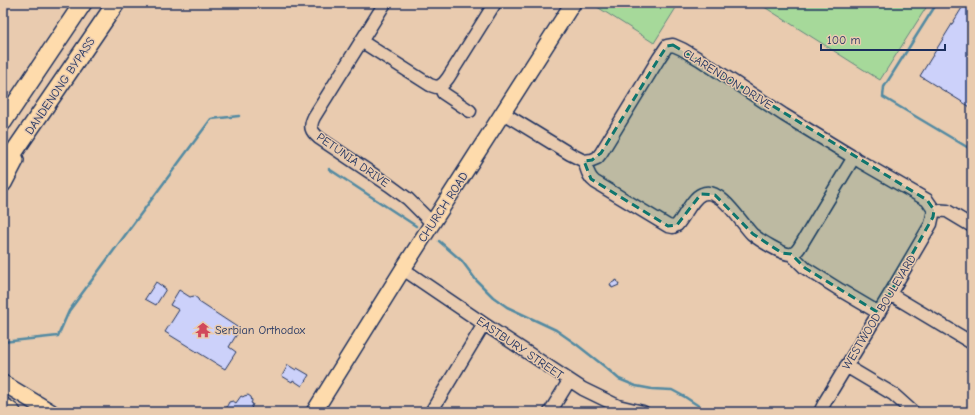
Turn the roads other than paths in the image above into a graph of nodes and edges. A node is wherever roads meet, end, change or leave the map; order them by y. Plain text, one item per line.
1 (83, 3) edge
2 (116, 3) edge
3 (385, 3) edge
4 (495, 3) edge
5 (573, 3) edge
6 (361, 42) junction
7 (440, 86) junction
8 (470, 111) dead end
9 (503, 113) junction
10 (3, 122) edge
11 (26, 136) junction
12 (854, 157) junction
13 (584, 161) junction
14 (3, 168) edge
15 (3, 183) edge
16 (934, 210) junction
17 (432, 223) junction
18 (972, 226) edge
19 (791, 254) junction
20 (403, 270) junction
21 (890, 294) junction
22 (879, 313) junction
23 (484, 324) junction
24 (972, 343) edge
25 (846, 366) junction
26 (569, 381) junction
27 (3, 383) edge
28 (3, 405) edge
29 (13, 412) edge
30 (51, 412) edge
31 (314, 412) edge
32 (431, 412) edge
33 (550, 412) edge
34 (643, 412) edge
35 (820, 412) edge
36 (912, 412) edge

1 - 10 highway
2 - 11 highway, DANDENONG BYPASS
3 - 6 street, PETUNIA DRIVE
4 - 7 street
5 - 9 main road, CHURCH ROAD
6 - 7 street
6 - 17 street, PETUNIA DRIVE
7 - 8 street
9 - 13 street
9 - 17 main road, CHURCH ROAD
11 - 14 highway, DANDENONG BYPASS
11 - 15 highway
12 - 13 street, CLARENDON DRIVE
12 - 16 street, CLARENDON DRIVE
12 - 19 street
13 - 19 street
16 - 18 street
16 - 21 street, WESTWOOD BOULEVARD
17 - 20 main road, CHURCH ROAD
19 - 22 street
20 - 23 street, EASTBURY STREET
20 - 31 main road, CHURCH ROAD
21 - 22 street, WESTWOOD BOULEVARD
21 - 24 street
22 - 25 street, WESTWOOD BOULEVARD
23 - 26 street, EASTBURY STREET
23 - 32 street
25 - 35 street, WESTWOOD BOULEVARD
25 - 36 street
26 - 33 street
26 - 34 street, EASTBURY STREET
27 - 30 main road
28 - 29 main road

